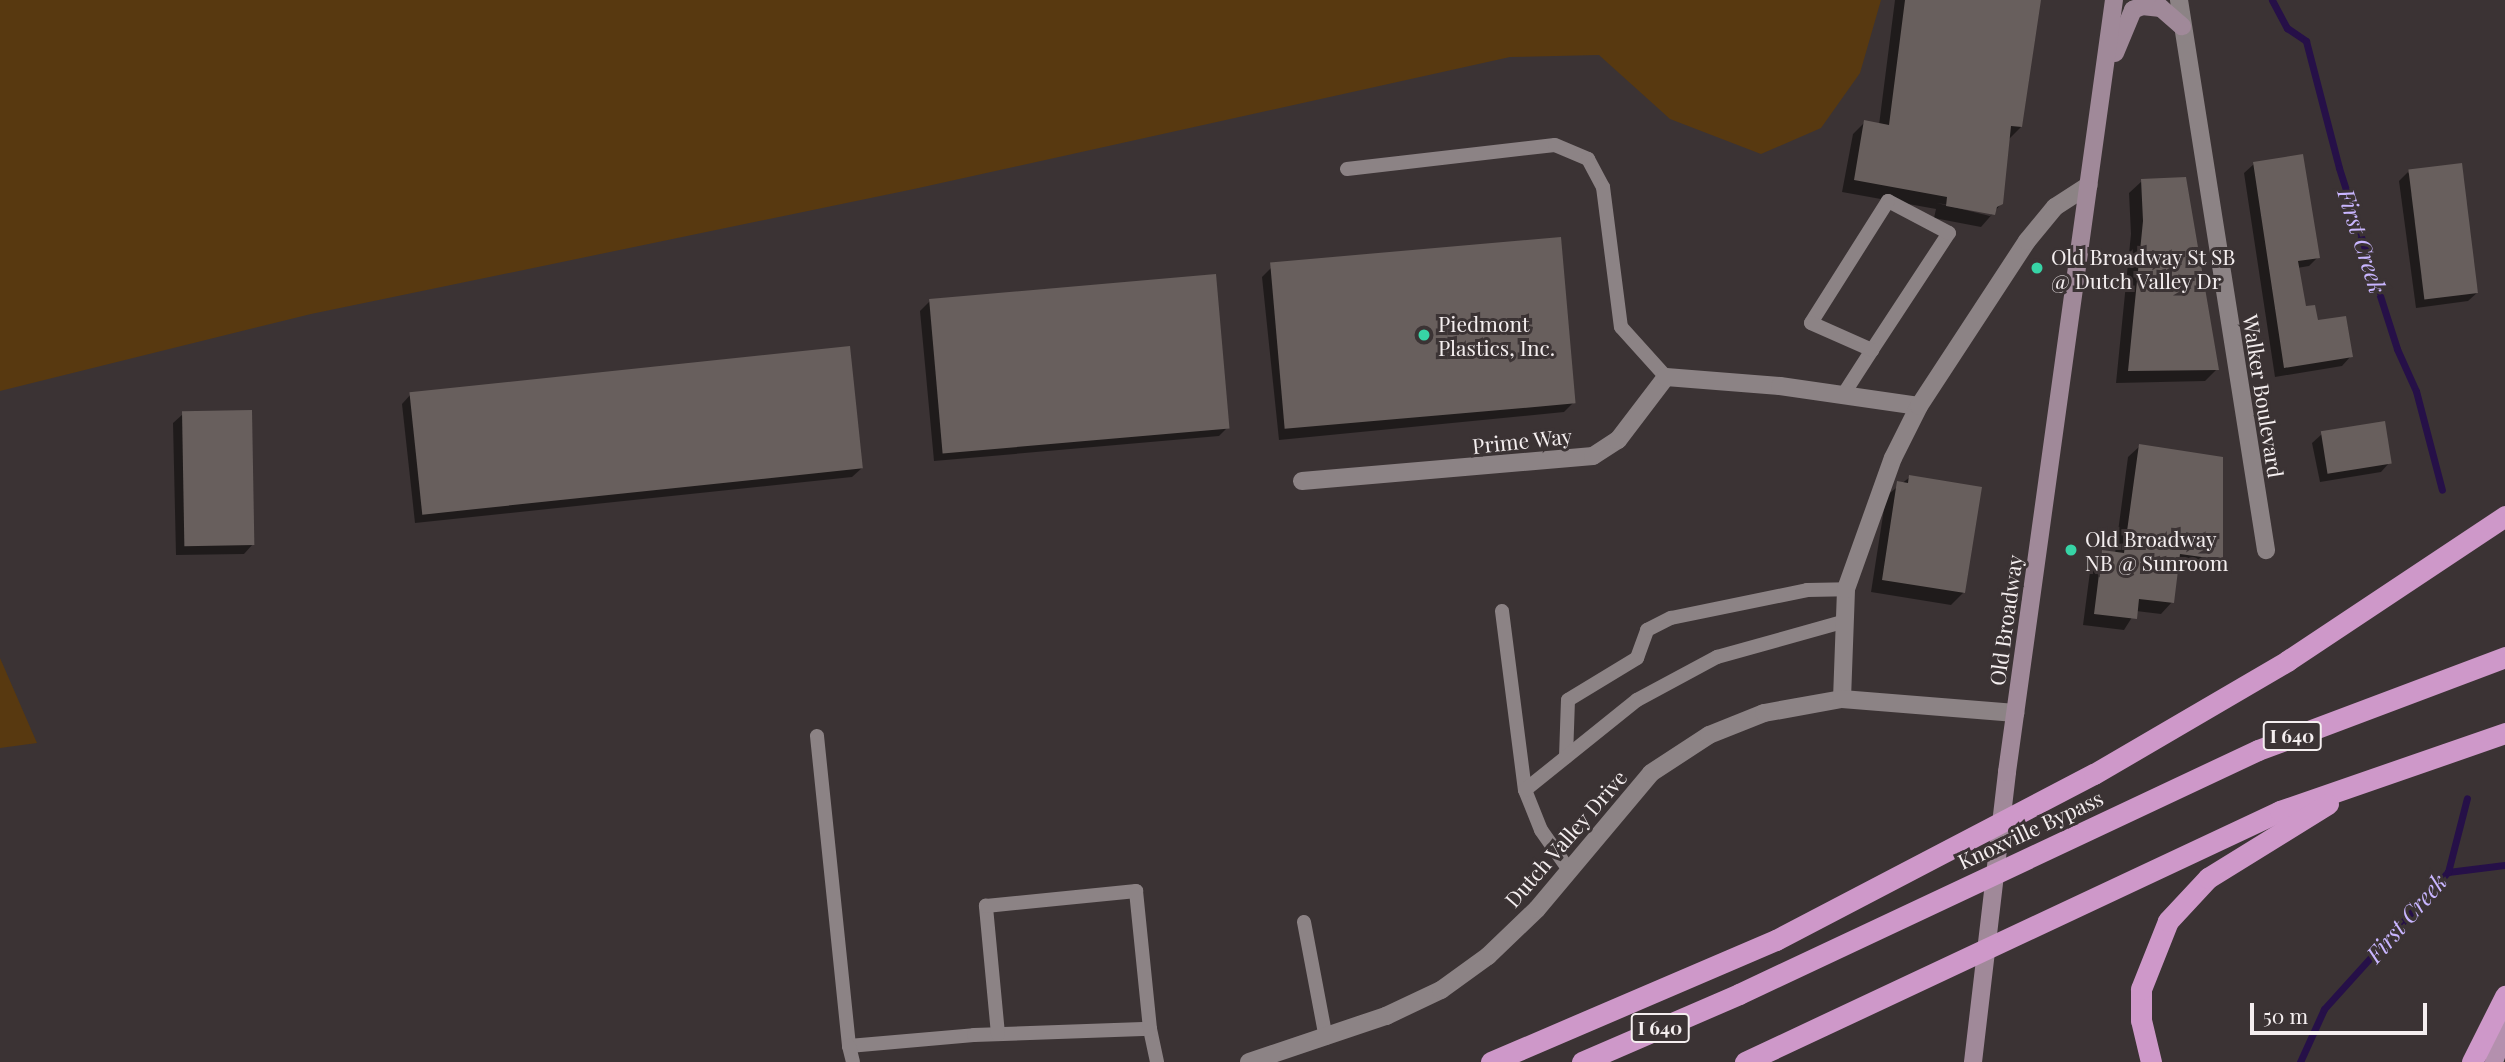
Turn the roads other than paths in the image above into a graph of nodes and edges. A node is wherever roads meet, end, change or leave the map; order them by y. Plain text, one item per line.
1 (2114, 0) edge
2 (2179, 0) edge
3 (2182, 26) junction
4 (2102, 96) junction
5 (1347, 169) dead end
6 (2090, 185) junction
7 (1872, 350) junction
8 (1666, 377) junction
9 (1843, 395) junction
10 (1919, 405) junction
11 (1302, 481) dead end
12 (2505, 516) edge
13 (2266, 550) dead end
14 (1846, 589) junction
15 (1502, 611) dead end
16 (1842, 622) junction
17 (2505, 657) edge
18 (1842, 699) junction
19 (2015, 713) junction
20 (2505, 733) edge
21 (817, 736) dead end
22 (1566, 757) junction
23 (2351, 788) junction
24 (1525, 790) junction
25 (1569, 870) junction
26 (1304, 922) dead end
27 (2505, 996) edge
28 (1150, 1029) junction
29 (2505, 1030) edge
30 (998, 1034) junction
31 (1326, 1038) junction
32 (849, 1046) junction
33 (853, 1062) edge
34 (1157, 1062) edge
35 (1249, 1062) edge
36 (1491, 1062) edge
37 (1582, 1062) edge
38 (1745, 1062) edge
39 (1973, 1062) edge
40 (2151, 1062) edge
41 (2472, 1062) edge
42 (2494, 1062) edge

1 - 4 main road, Old Broadway
2 - 3 street, Walker Boulevard
3 - 4 main road
3 - 13 street, Walker Boulevard
4 - 6 main road, Old Broadway
5 - 8 lane
6 - 10 street
6 - 19 main road, Old Broadway
7 - 7 lane
7 - 9 lane
8 - 9 street
8 - 11 street, Prime Way
9 - 10 street
10 - 14 street
12 - 36 highway
14 - 16 street
14 - 22 lane
15 - 24 lane
16 - 18 street
16 - 22 lane
17 - 37 highway, Knoxville Bypass / I 640
18 - 19 street, Dutch Valley Drive
18 - 25 street, Dutch Valley Drive
19 - 39 main road, Old Broadway
20 - 23 highway
21 - 32 lane
22 - 24 lane
23 - 38 highway
23 - 40 highway
24 - 25 lane
25 - 31 street, Dutch Valley Drive
26 - 31 lane
27 - 41 highway
28 - 30 lane
28 - 30 lane
28 - 34 lane
29 - 42 main road
30 - 32 lane
31 - 35 street, Dutch Valley Drive
32 - 33 lane

